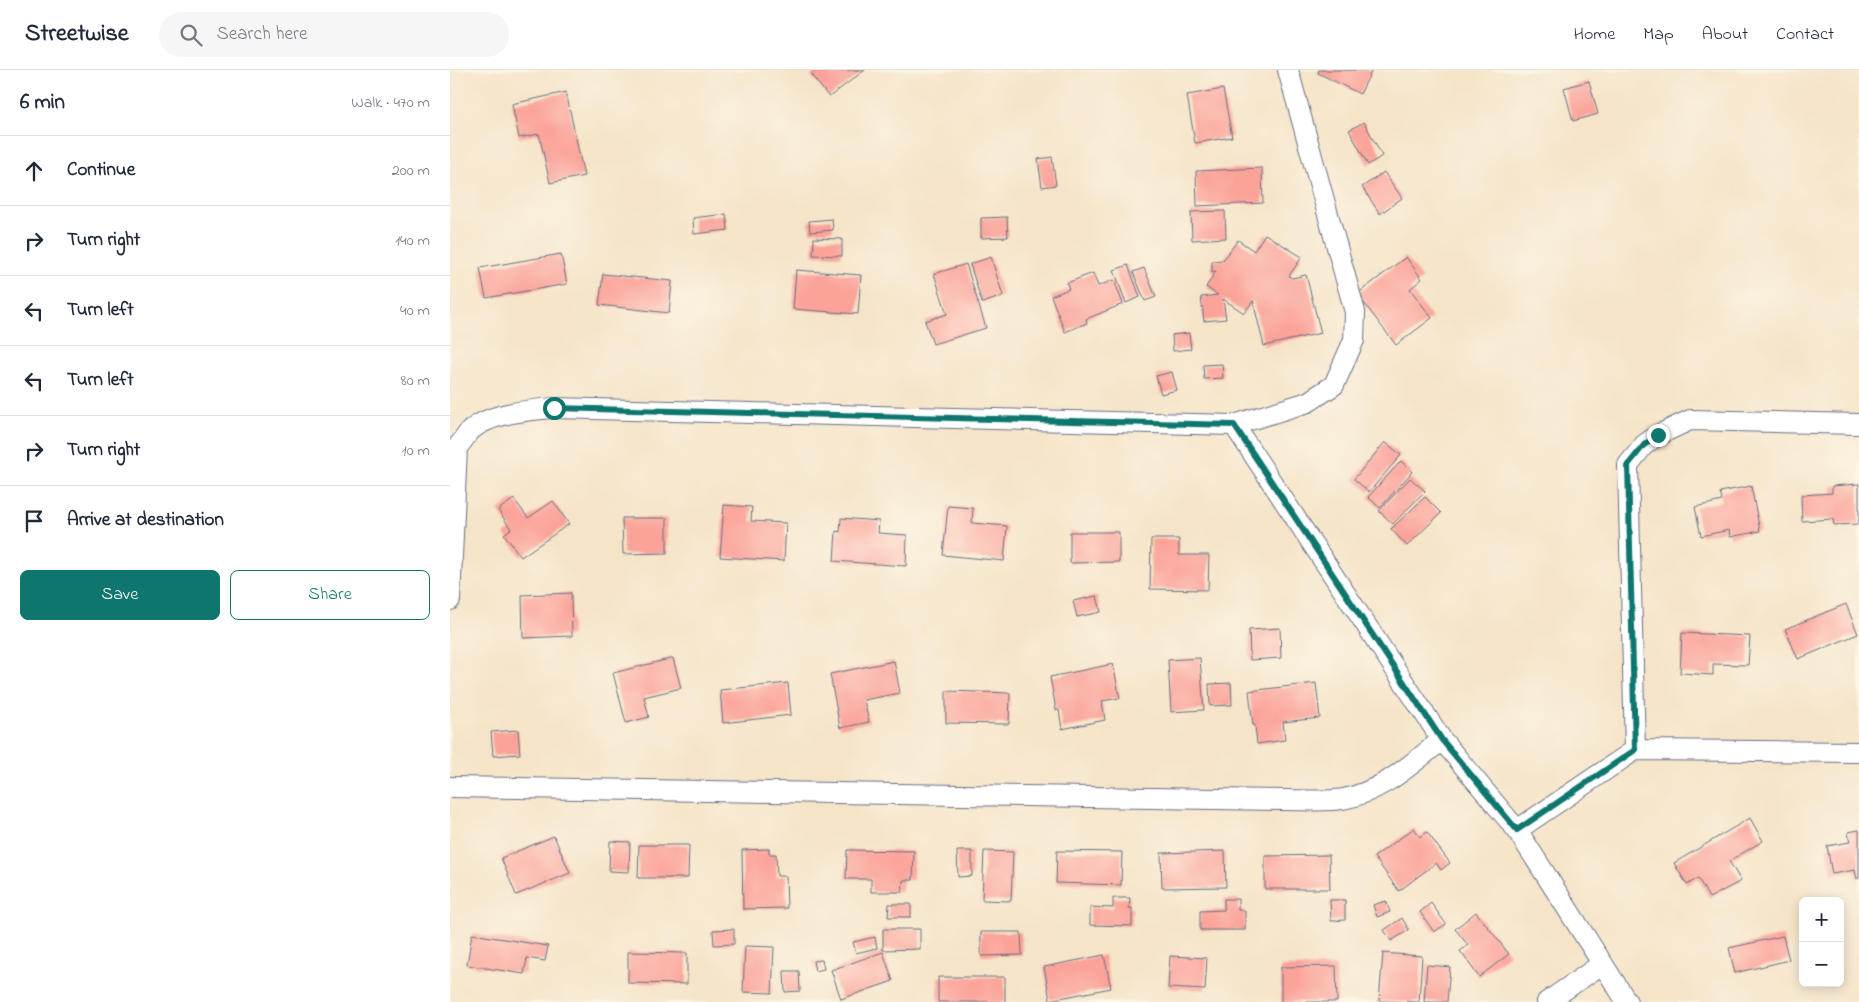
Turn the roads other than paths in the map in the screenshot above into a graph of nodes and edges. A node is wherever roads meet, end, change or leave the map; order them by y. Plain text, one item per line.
1 (1288, 70) edge
2 (1859, 424) edge
3 (1234, 425) junction
4 (452, 498) edge
5 (450, 600) edge
6 (1442, 740) junction
7 (1635, 750) junction
8 (1859, 752) edge
9 (450, 787) edge
10 (1517, 830) junction
11 (1602, 964) junction
12 (1547, 1002) edge
13 (1628, 1002) edge

1 - 3 street
2 - 7 street
3 - 4 street
3 - 6 street
4 - 5 street
6 - 9 street
6 - 10 street
7 - 8 street
7 - 10 street
10 - 11 street
11 - 12 street
11 - 13 street

